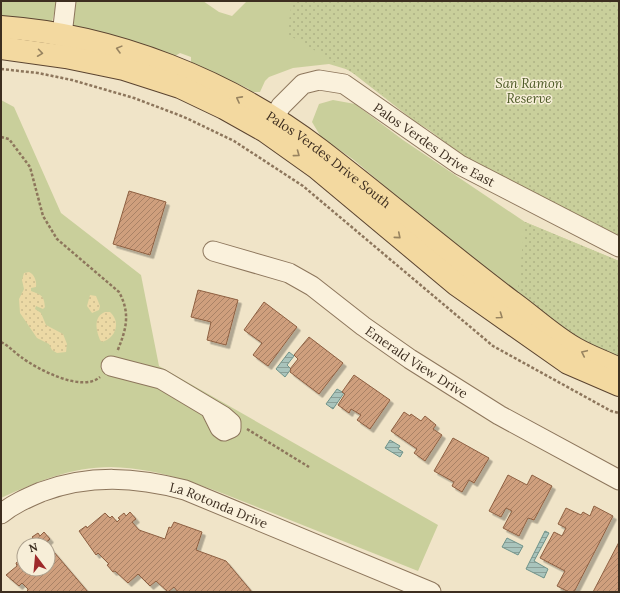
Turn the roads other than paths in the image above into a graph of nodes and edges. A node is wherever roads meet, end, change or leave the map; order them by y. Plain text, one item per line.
1 (66, 1) edge
2 (1, 27) edge
3 (62, 35) junction
4 (1, 48) edge
5 (269, 124) junction
6 (619, 247) edge
7 (213, 251) dead end
8 (112, 366) road end
9 (619, 369) edge
10 (619, 385) edge
11 (231, 423) road end
12 (619, 480) edge
13 (1, 514) edge
14 (431, 592) edge

1 - 3 street
2 - 3 main road, Palos Verdes Drive South
5 -> 3 main road, Palos Verdes Drive South
4 -> 5 main road, Palos Verdes Drive South
5 - 6 street, Palos Verdes Drive East
9 -> 5 main road, Palos Verdes Drive South
5 -> 10 main road, Palos Verdes Drive South
7 - 12 street, Emerald View Drive
8 - 11 street
13 - 14 street, La Rotonda Drive

